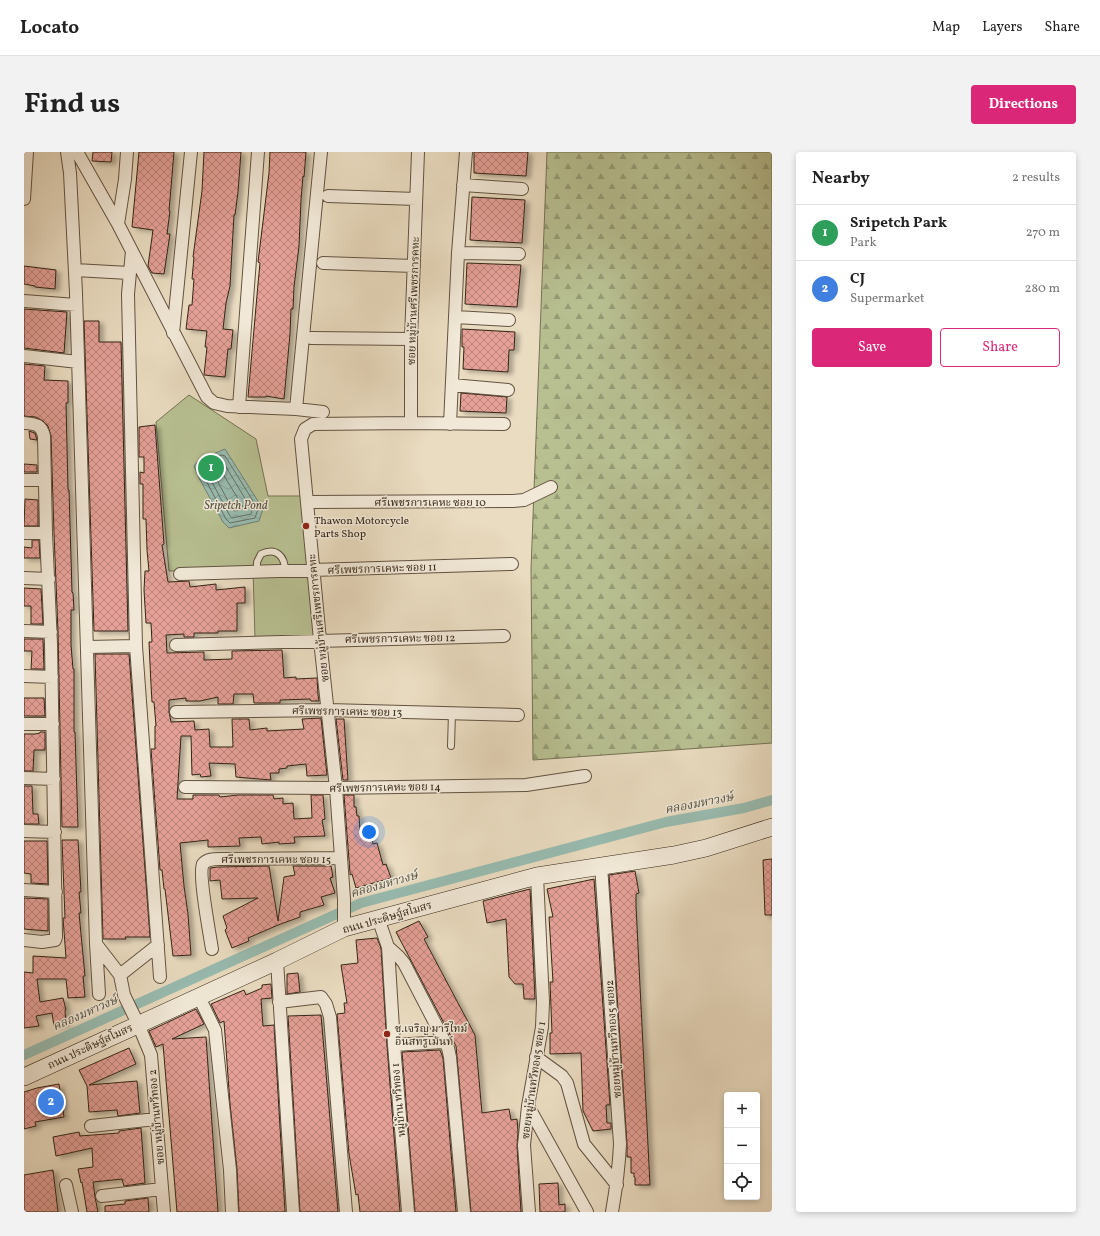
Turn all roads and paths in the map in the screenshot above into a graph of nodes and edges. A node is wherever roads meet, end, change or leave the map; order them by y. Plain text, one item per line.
1 (27, 152) edge
2 (67, 152) edge
3 (77, 152) edge
4 (127, 152) edge
5 (191, 152) edge
6 (258, 152) edge
7 (321, 152) edge
8 (418, 152) edge
9 (466, 152) edge
10 (463, 185) junction
11 (522, 189) dead end
12 (328, 196) dead end
13 (24, 199) edge
14 (416, 199) junction
15 (118, 224) junction
16 (132, 251) junction
17 (458, 253) junction
18 (519, 254) dead end
19 (323, 263) dead end
20 (414, 266) junction
21 (75, 270) junction
22 (129, 273) junction
23 (24, 301) edge
24 (76, 305) junction
25 (455, 317) junction
26 (509, 320) dead end
27 (173, 333) junction
28 (311, 338) dead end
29 (411, 340) junction
30 (24, 356) edge
31 (78, 362) junction
32 (452, 386) junction
33 (508, 390) dead end
34 (238, 407) junction
35 (296, 409) junction
36 (323, 412) dead end
37 (24, 423) edge
38 (411, 423) junction
39 (450, 424) junction
40 (504, 424) dead end
41 (24, 480) edge
42 (45, 480) junction
43 (551, 487) dead end
44 (307, 502) junction
45 (24, 533) edge
46 (46, 533) junction
47 (512, 564) dead end
48 (313, 570) junction
49 (285, 571) junction
50 (256, 572) junction
51 (180, 574) dead end
52 (24, 578) edge
53 (49, 578) junction
54 (24, 631) edge
55 (51, 632) junction
56 (504, 636) dead end
57 (320, 640) junction
58 (176, 645) dead end
59 (136, 646) junction
60 (87, 647) junction
61 (24, 676) edge
62 (52, 677) junction
63 (328, 710) junction
64 (176, 712) dead end
65 (452, 713) junction
66 (518, 715) dead end
67 (24, 724) edge
68 (53, 724) junction
69 (451, 746) dead end
70 (585, 776) dead end
71 (24, 778) edge
72 (54, 779) junction
73 (185, 787) dead end
74 (336, 788) junction
75 (772, 827) edge
76 (24, 831) edge
77 (55, 832) junction
78 (340, 858) junction
79 (601, 865) junction
80 (537, 876) junction
81 (24, 890) edge
82 (56, 892) junction
83 (378, 918) junction
84 (344, 928) junction
85 (24, 940) edge
86 (96, 944) junction
87 (158, 945) junction
88 (388, 947) junction
89 (212, 948) dead end
90 (277, 961) junction
91 (120, 974) junction
92 (160, 977) dead end
93 (99, 994) dead end
94 (199, 997) junction
95 (279, 1002) junction
96 (136, 1021) junction
97 (444, 1042) junction
98 (394, 1045) junction
99 (536, 1057) junction
100 (24, 1077) edge
101 (528, 1106) junction
102 (156, 1120) junction
103 (91, 1126) dead end
104 (66, 1185) dead end
105 (617, 1185) junction
106 (162, 1190) junction
107 (102, 1196) dead end
108 (72, 1212) edge
109 (164, 1212) edge
110 (232, 1212) edge
111 (293, 1212) edge
112 (346, 1212) edge
113 (408, 1212) edge
114 (464, 1212) edge
115 (529, 1212) edge
116 (587, 1212) edge
117 (612, 1212) edge

1 - 13 street
2 - 21 street
3 - 15 street
4 - 15 street
5 - 27 street
6 - 34 street
7 - 35 street
8 - 14 street, ซอย หมู่บ้านศรีเพชรการคหะ
9 - 10 street
10 - 11 street
10 - 17 street
12 - 14 street
14 - 20 street, ซอย หมู่บ้านศรีเพชรการคหะ
15 - 16 street
16 - 22 street
16 - 27 street
17 - 18 street
17 - 25 street
19 - 20 street
20 - 29 street, ซอย หมู่บ้านศรีเพชรการคหะ
21 - 22 street
21 - 24 street
22 - 59 street
23 - 24 street
24 - 31 street
25 - 26 street
25 - 32 street
27 - 34 street
28 - 29 street
29 - 38 street, ซอย หมู่บ้านศรีเพชรการคหะ
30 - 31 street
31 - 60 street
32 - 33 street
32 - 39 street
34 - 35 street
35 - 36 street
37 - 42 street
38 - 39 street
38 - 44 street, ซอย หมู่บ้านศรีเพชรการคหะ
39 - 40 street
41 - 42 street
42 - 46 street
43 - 44 street, ศรีเพชรการเคหะ ซอย 10
44 - 48 street, ซอย หมู่บ้านศรีเพชรการคหะ
45 - 46 street
46 - 53 street
47 - 48 street, ศรีเพชรการเคหะ ซอย 11
48 - 49 street, ศรีเพชรการเคหะ ซอย 11
48 - 57 street, ซอย หมู่บ้านศรีเพชรการคหะ
49 - 50 street, ศรีเพชรการเคหะ ซอย 11
49 - 50 lane
50 - 51 street, ศรีเพชรการเคหะ ซอย 11
52 - 53 street
53 - 55 street
54 - 55 street
55 - 62 street
56 - 57 street, ศรีเพชรการเคหะ ซอย 12
57 - 58 street, ศรีเพชรการเคหะ ซอย 12
57 - 63 street, ซอย หมู่บ้านศรีเพชรการคหะ
59 - 60 street
59 - 87 street
60 - 86 street
61 - 62 street
62 - 68 street
63 - 64 street, ศรีเพชรการเคหะ ซอย 13
63 - 65 street, ศรีเพชรการเคหะ ซอย 13
63 - 74 street, ซอย หมู่บ้านศรีเพชรการคหะ
65 - 66 street, ศรีเพชรการเคหะ ซอย 13
65 - 69 lane
67 - 68 street
68 - 72 street
70 - 74 street, ศรีเพชรการเคหะ ซอย 14
71 - 72 street
72 - 77 street
73 - 74 street, ศรีเพชรการเคหะ ซอย 14
74 - 78 street, ซอย หมู่บ้านศรีเพชรการคหะ
75 - 79 street, ถนน ประดิษฐ์สโมสร
76 - 77 street
77 - 82 street
78 - 84 street, ซอย หมู่บ้านศรีเพชรการคหะ
78 - 89 street, ศรีเพชรการเคหะ ซอย 15
79 - 80 street, ถนน ประดิษฐ์สโมสร
79 - 105 street, ซอยหมู่บ้านทวีทอง5 ซอย2
80 - 83 street, ถนน ประดิษฐ์สโมสร
80 - 99 street, ซอยหมู่บ้านทวีทอง5 ซอย 1
81 - 82 street
82 - 85 street
83 - 84 street, ถนน ประดิษฐ์สโมสร
83 - 88 street, หมู่บ้าน ทวีทอง 1
84 - 90 street, ถนน ประดิษฐ์สโมสร
86 - 91 street
86 - 93 street
87 - 91 street
87 - 92 street
88 - 97 street
88 - 98 street, หมู่บ้าน ทวีทอง 1
90 - 94 street, ถนน ประดิษฐ์สโมสร
90 - 95 street
91 - 96 street, ซอย หมู่บ้านทวีทอง 2
94 - 96 street, ถนน ประดิษฐ์สโมสร
94 - 110 street
95 - 111 street
95 - 112 street
96 - 100 street, ถนน ประดิษฐ์สโมสร
96 - 102 street, ซอย หมู่บ้านทวีทอง 2
97 - 98 street
97 - 114 street
98 - 113 street, หมู่บ้าน ทวีทอง 1
99 - 101 street, ซอยหมู่บ้านทวีทอง5 ซอย 1
99 - 105 street
101 - 115 street, ซอยหมู่บ้านทวีทอง5 ซอย 1
101 - 116 street
102 - 103 street
102 - 106 street, ซอย หมู่บ้านทวีทอง 2
104 - 108 street
105 - 117 street, ซอยหมู่บ้านทวีทอง5 ซอย2
106 - 107 street
106 - 109 street, ซอย หมู่บ้านทวีทอง 2

